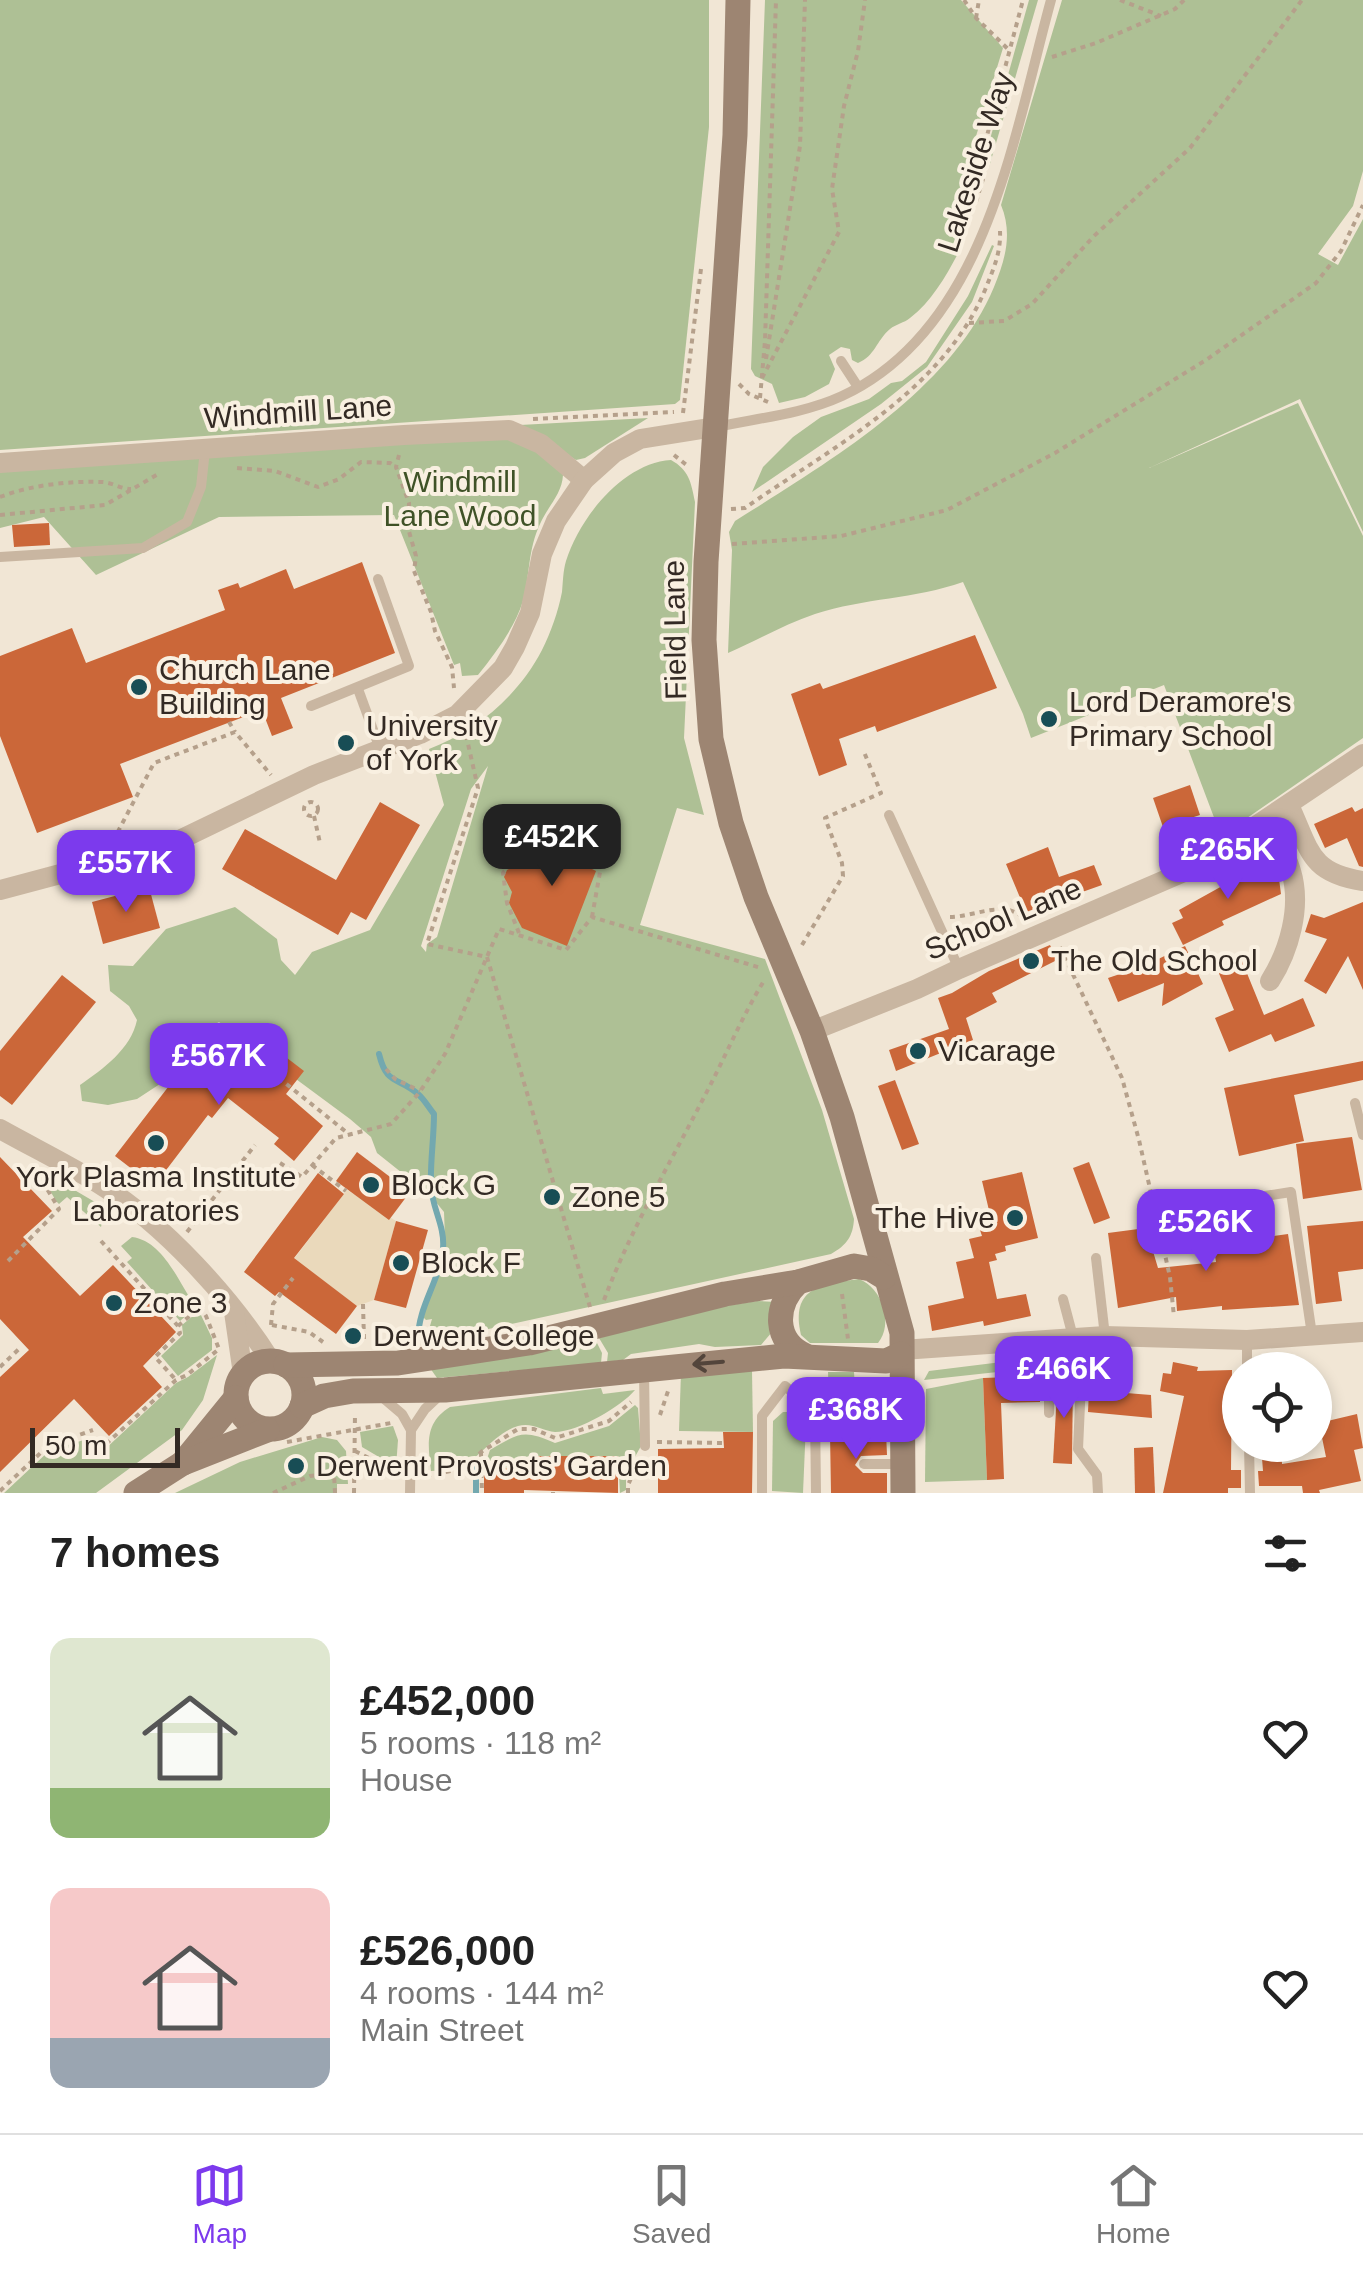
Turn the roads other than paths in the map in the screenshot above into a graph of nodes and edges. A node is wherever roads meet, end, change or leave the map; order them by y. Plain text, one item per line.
1 (738, 0) edge
2 (1051, 0) edge
3 (841, 361) dead end
4 (858, 387) junction
5 (715, 428) junction
6 (201, 449) junction
7 (0, 463) edge
8 (584, 480) junction
9 (0, 556) edge
10 (378, 579) dead end
11 (358, 689) junction
12 (312, 706) dead end
13 (380, 749) junction
14 (1363, 754) edge
15 (1289, 805) junction
16 (889, 815) dead end
17 (1268, 819) junction
18 (1363, 881) edge
19 (0, 890) edge
20 (959, 968) junction
21 (1270, 981) dead end
22 (812, 1031) junction
23 (1355, 1103) dead end
24 (8, 1134) edge
25 (1363, 1134) edge
26 (1252, 1198) dead end
27 (873, 1233) junction
28 (1096, 1258) dead end
29 (847, 1268) junction
30 (884, 1277) junction
31 (798, 1282) junction
32 (1063, 1299) dead end
33 (234, 1312) junction
34 (1363, 1332) edge
35 (1312, 1336) junction
36 (1087, 1337) junction
37 (1049, 1340) junction
38 (1247, 1340) junction
39 (902, 1352) junction
40 (1247, 1352) edge
41 (795, 1356) junction
42 (860, 1360) junction
43 (279, 1363) junction
44 (644, 1378) junction
45 (239, 1386) junction
46 (785, 1386) junction
47 (445, 1390) junction
48 (364, 1391) junction
49 (302, 1406) junction
50 (1049, 1413) dead end
51 (408, 1426) junction
52 (274, 1436) junction
53 (646, 1444) road end
54 (903, 1456) junction
55 (1249, 1462) edge
56 (183, 1463) junction
57 (864, 1464) dead end
58 (136, 1493) edge
59 (410, 1493) edge
60 (762, 1493) edge
61 (816, 1493) edge
62 (903, 1493) edge
63 (1098, 1493) edge
64 (1250, 1493) edge

1 - 5 street, Field Lane
2 - 4 lane, Lakeside Way
3 - 4 lane
4 - 5 lane, Lakeside Way
5 - 8 street
5 - 22 street, Field Lane
6 - 7 street, Windmill Lane
6 - 8 street, Windmill Lane
6 - 9 lane
8 - 13 street
10 - 11 lane
11 - 12 lane
11 - 13 lane
13 - 19 street
14 - 15 street, School Lane
15 - 17 street, School Lane
15 - 18 street
16 - 20 lane
17 - 20 street, School Lane
17 - 21 street
20 - 22 street, School Lane
22 - 27 street, Field Lane
23 - 25 lane
24 - 33 street
26 - 35 lane
27 - 29 street
27 - 30 street, Field Lane
28 - 36 lane
29 - 30 street
29 - 31 street
30 - 39 street, Field Lane
31 - 41 street
31 - 43 street
32 - 36 lane
33 - 43 street
33 - 45 street
34 - 35 street
35 - 38 street
36 - 37 street
36 - 38 street
36 - 63 lane
37 - 39 street
37 - 50 lane
38 - 40 lane
39 - 42 street
39 - 54 street, Field Lane
41 - 42 street
41 -> 44 street
41 - 46 lane
42 - 54 street
43 - 45 street
43 - 49 street
44 - 47 street
44 - 53 lane
45 - 52 street
45 - 56 street
46 - 60 lane
46 - 61 lane
47 - 48 street
47 - 51 lane
48 - 49 street
48 - 51 lane
49 - 52 street
51 - 59 lane
52 - 56 street
54 - 57 lane
54 - 62 street
55 - 64 lane
56 - 58 street

